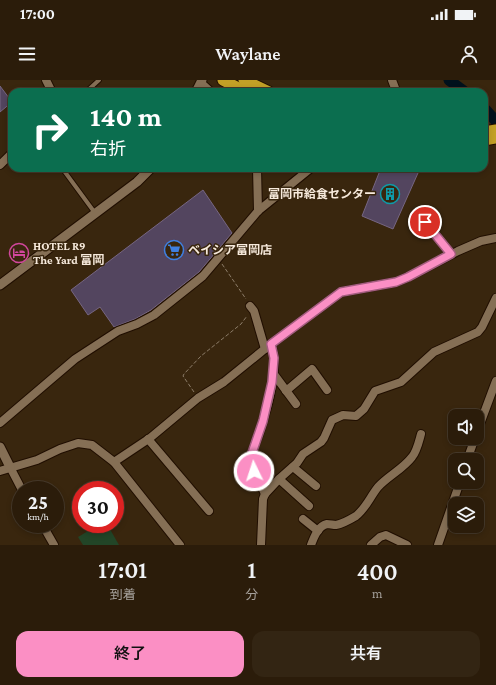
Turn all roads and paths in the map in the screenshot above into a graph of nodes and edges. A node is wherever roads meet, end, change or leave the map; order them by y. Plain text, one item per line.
1 (99, 80) edge
2 (223, 80) edge
3 (244, 80) edge
4 (90, 88) edge
5 (238, 88) edge
6 (261, 88) edge
7 (8, 157) edge
8 (0, 165) edge
9 (65, 172) edge
10 (147, 172) edge
11 (257, 172) edge
12 (306, 172) edge
13 (258, 211) junction
14 (96, 213) junction
15 (425, 222) dead end
16 (496, 238) edge
17 (451, 254) junction
18 (219, 258) junction
19 (0, 285) edge
20 (496, 298) edge
21 (250, 306) junction
22 (268, 346) junction
23 (273, 372) junction
24 (496, 381) edge
25 (327, 390) dead end
26 (286, 391) junction
27 (198, 398) junction
28 (296, 404) dead end
29 (484, 413) edge
30 (0, 423) edge
31 (421, 434) dead end
32 (148, 439) junction
33 (0, 447) edge
34 (114, 462) junction
35 (294, 466) junction
36 (10, 468) junction
37 (0, 471) edge
38 (279, 479) junction
39 (17, 481) edge
40 (316, 486) dead end
41 (458, 489) edge
42 (265, 494) junction
43 (309, 506) dead end
44 (209, 511) dead end
45 (302, 519) dead end
46 (318, 531) junction
47 (47, 533) edge
48 (54, 545) edge
49 (180, 545) edge
50 (261, 545) edge
51 (311, 545) edge
52 (372, 545) edge
53 (407, 545) edge
54 (438, 545) edge

1 - 4 lane
2 - 5 highway
3 - 6 highway
7 - 8 street
9 - 14 lane
10 - 14 street
11 - 13 street
12 - 13 street
13 - 18 street
14 - 19 street
15 - 17 street
16 - 17 street
17 - 22 street
18 - 21 path
18 - 30 street
20 - 35 street
21 - 22 street
21 - 27 path
22 - 23 street
22 - 27 street
23 - 26 street
23 - 42 street
24 - 29 street
25 - 26 street
26 - 28 street
27 - 32 street
31 - 46 street
32 - 34 street
32 - 44 street
33 - 36 street
34 - 36 street
34 - 49 street
35 - 38 street
35 - 40 street
36 - 37 street
36 - 39 street
38 - 42 street
38 - 43 street
41 - 54 street
42 - 50 street
45 - 46 street
46 - 51 street
47 - 48 street
52 - 53 street

